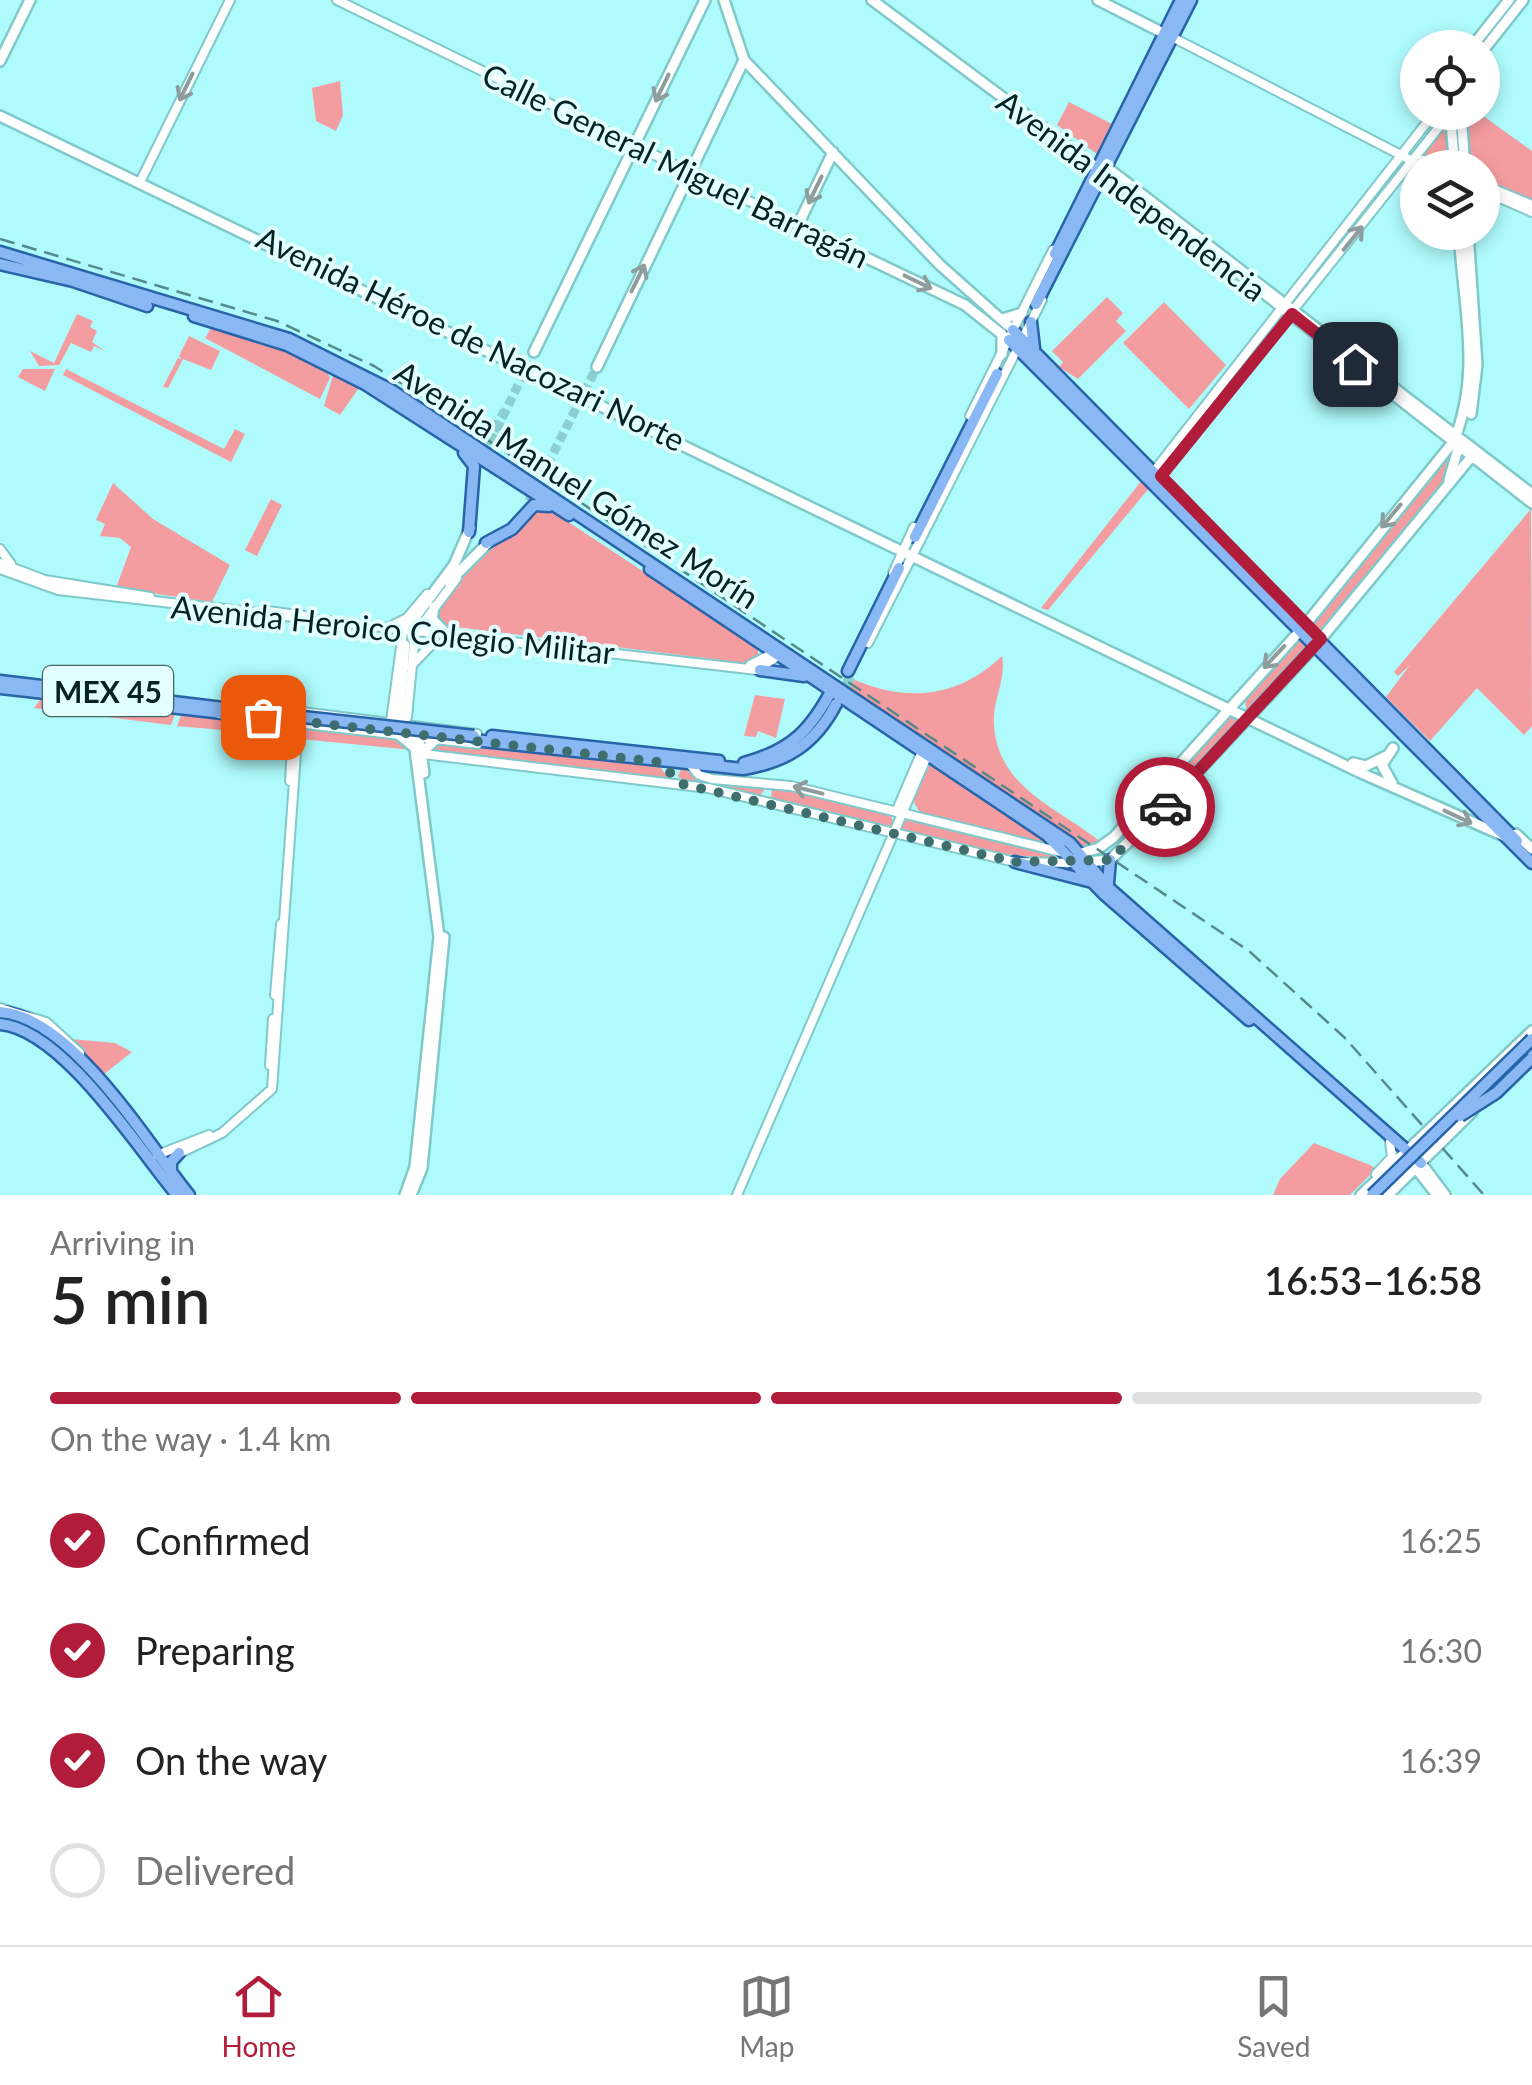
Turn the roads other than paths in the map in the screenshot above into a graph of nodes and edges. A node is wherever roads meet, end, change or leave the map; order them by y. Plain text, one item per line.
1 (30, 0) edge
2 (230, 0) edge
3 (337, 0) edge
4 (705, 0) edge
5 (724, 0) edge
6 (872, 0) edge
7 (882, 0) edge
8 (1098, 0) edge
9 (1181, 0) edge
10 (1191, 0) edge
11 (1508, 0) edge
12 (1523, 0) edge
13 (1485, 30) edge
14 (1499, 30) edge
15 (1169, 35) junction
16 (744, 60) junction
17 (0, 61) edge
18 (0, 113) edge
19 (1419, 130) edge
20 (1437, 130) edge
21 (635, 144) junction
22 (1402, 150) edge
23 (1422, 150) edge
24 (1400, 152) joint
25 (833, 154) junction
26 (1102, 167) junction
27 (689, 171) junction
28 (1400, 177) edge
29 (142, 178) junction
30 (1500, 195) edge
31 (1532, 209) edge
32 (1072, 216) junction
33 (798, 225) junction
34 (1070, 238) junction
35 (1461, 250) edge
36 (1467, 250) edge
37 (0, 252) edge
38 (0, 264) edge
39 (1466, 275) junction
40 (1044, 277) tunnel mouth
41 (1036, 304) dead end
42 (1289, 308) junction
43 (1027, 318) junction
44 (1001, 319) junction
45 (1013, 338) junction
46 (534, 352) tunnel mouth
47 (1032, 354) junction
48 (1007, 357) junction
49 (327, 360) junction
50 (596, 366) tunnel mouth
51 (997, 374) tunnel mouth
52 (991, 395) dead end
53 (410, 400) junction
54 (1458, 440) junction
55 (462, 448) junction
56 (1472, 456) junction
57 (479, 466) tunnel mouth
58 (1158, 473) junction
59 (1447, 487) junction
60 (1532, 494) edge
61 (530, 501) tunnel mouth
62 (1532, 503) edge
63 (564, 512) junction
64 (469, 532) junction
65 (1, 538) edge
66 (486, 543) junction
67 (0, 548) edge
68 (903, 549) junction
69 (474, 554) junction
70 (915, 555) junction
71 (0, 566) edge
72 (22, 572) junction
73 (658, 574) junction
74 (684, 583) junction
75 (434, 607) junction
76 (412, 625) junction
77 (871, 626) junction
78 (1303, 627) junction
79 (384, 630) junction
80 (445, 632) junction
81 (436, 640) dead end
82 (1318, 642) junction
83 (868, 643) junction
84 (761, 644) junction
85 (779, 652) junction
86 (760, 666) junction
87 (410, 667) junction
88 (810, 677) junction
89 (0, 681) edge
90 (1249, 685) junction
91 (0, 688) edge
92 (837, 698) junction
93 (1230, 706) junction
94 (293, 708) junction
95 (219, 710) junction
96 (394, 713) junction
97 (1248, 714) junction
98 (406, 721) junction
99 (292, 722) junction
100 (398, 734) junction
101 (415, 736) junction
102 (476, 737) junction
103 (1411, 737) junction
104 (438, 738) junction
105 (507, 746) junction
106 (926, 750) junction
107 (419, 752) junction
108 (1390, 752) junction
109 (687, 761) junction
110 (659, 762) junction
111 (741, 767) junction
112 (1367, 775) junction
113 (672, 779) junction
114 (741, 782) junction
115 (773, 782) junction
116 (1402, 790) junction
117 (910, 795) junction
118 (765, 802) junction
119 (899, 813) junction
120 (930, 820) junction
121 (1122, 826) junction
122 (1503, 829) junction
123 (894, 833) junction
124 (996, 836) junction
125 (1531, 836) edge
126 (1114, 837) junction
127 (1134, 837) junction
128 (1519, 837) junction
129 (1123, 846) junction
130 (994, 857) junction
131 (1079, 858) junction
132 (1532, 859) edge
133 (1110, 860) junction
134 (1015, 862) junction
135 (1093, 882) junction
136 (1110, 889) junction
137 (0, 1010) edge
138 (17, 1012) junction
139 (32, 1015) joint
140 (0, 1026) edge
141 (1529, 1047) edge
142 (86, 1064) junction
143 (1454, 1119) junction
144 (1420, 1140) joint
145 (176, 1152) junction
146 (153, 1154) junction
147 (1397, 1155) junction
148 (1415, 1168) junction
149 (171, 1173) junction
150 (1401, 1182) junction
151 (1433, 1191) edge
152 (176, 1195) edge
153 (189, 1195) edge
154 (408, 1195) edge
155 (736, 1195) edge
156 (1358, 1195) edge
157 (1375, 1195) edge
158 (1388, 1195) edge
159 (1445, 1195) edge

1 - 17 main road
2 -> 29 street
3 - 21 street, Calle General Miguel Barragán
4 -> 21 main road
5 - 16 main road
6 - 26 main road, Avenida Independencia
7 - 26 main road, Avenida Independencia
8 - 15 main road
9 - 15 main road
10 - 15 main road
11 - 13 main road
12 - 14 main road
15 - 24 street
15 - 26 main road
16 - 25 main road
16 - 27 main road
18 - 29 main road, Avenida Héroe de Nacozari Norte
18 - 68 main road, Avenida Héroe de Nacozari Norte
19 - 22 street
20 - 23 street
21 - 27 street, Calle General Miguel Barragán
21 - 46 main road
24 - 42 street
25 -> 33 main road
25 - 44 main road
26 - 32 main road
26 - 34 main road
26 - 42 main road, Avenida Independencia
27 - 33 street, Calle General Miguel Barragán
50 -> 27 main road
42 -> 28 street
29 - 68 main road, Avenida Héroe de Nacozari Norte
30 - 31 street
32 - 40 main road
32 - 43 street
33 -> 45 main road, Calle General Miguel Barragán
34 - 41 main road
34 - 43 street
35 - 39 main road
36 - 39 main road
37 - 49 main road, Avenida Manuel Gómez Morín
38 - 49 main road, Avenida Manuel Gómez Morín
39 - 54 main road
39 - 54 main road
42 - 54 main road, Avenida Independencia
42 - 58 street
43 - 44 main road
43 - 45 street
43 - 47 main road
44 - 45 main road
45 - 47 main road
45 - 48 street
45 - 48 main road
47 - 48 main road
47 - 58 main road
47 - 78 main road
48 - 68 street
48 - 70 street
49 - 53 main road, Avenida Manuel Gómez Morín
49 - 55 main road, Avenida Manuel Gómez Morín
51 - 52 main road
53 - 55 main road
53 - 74 main road, Avenida Manuel Gómez Morín
54 - 56 main road, Avenida Independencia
54 - 59 main road
54 - 60 main road, Avenida Independencia
54 -> 78 main road
55 - 63 main road, Avenida Manuel Gómez Morín
55 - 64 main road
56 - 59 main road
56 - 62 main road, Avenida Independencia
57 - 64 main road
58 - 78 main road
59 - 82 main road
61 - 66 main road
63 - 66 main road
63 - 73 main road, Avenida Manuel Gómez Morín
64 - 76 main road
65 - 67 street
66 - 69 main road
67 - 72 street
68 - 70 main road, Avenida Héroe de Nacozari Norte
68 - 77 street
69 - 75 street
69 - 76 main road
70 - 83 street
70 - 93 main road, Avenida Héroe de Nacozari Norte
71 - 72 street, Avenida Heroico Colegio Militar
71 - 79 street, Avenida Heroico Colegio Militar
72 - 79 street, Avenida Heroico Colegio Militar
73 - 74 main road
73 - 84 main road, Avenida Manuel Gómez Morín
74 - 85 main road, Avenida Manuel Gómez Morín
75 - 76 street
75 - 80 main road
76 - 79 street, Avenida Heroico Colegio Militar
76 - 79 street
76 - 80 street, Avenida Heroico Colegio Militar
76 - 86 street, Avenida Heroico Colegio Militar
76 - 87 street
76 - 96 street
77 - 83 main road
77 - 83 main road
78 - 82 main road
78 -> 90 main road
80 - 86 street, Avenida Heroico Colegio Militar
81 - 87 street
82 - 97 main road
82 - 103 main road
84 - 85 main road, Avenida Manuel Gómez Morín
84 - 86 main road
85 - 86 street
85 - 88 main road, Avenida Manuel Gómez Morín
85 - 92 main road, Avenida Manuel Gómez Morín
86 - 88 main road
87 - 98 street
88 - 92 main road, Avenida Manuel Gómez Morín
89 - 95 main road, MEX 45
90 - 93 main road
90 - 97 main road
91 - 95 main road, MEX 45
92 - 106 main road, Avenida Manuel Gómez Morín
92 - 106 main road, Avenida Manuel Gómez Morín
92 - 111 main road
92 - 111 main road
93 - 97 main road, Avenida Héroe de Nacozari Norte
93 - 121 main road
94 - 95 street
94 - 96 street
94 - 99 street
95 - 99 street
95 - 102 main road, MEX 45, bridge
96 - 98 main road
96 - 98 street
96 - 98 main road
97 - 108 main road
97 - 112 main road
97 - 127 main road
98 - 101 main road
98 - 102 street
99 - 100 street
99 - 145 street
99 - 145 street
100 - 101 street
100 - 107 main road
101 - 104 street
101 - 107 main road
102 - 105 main road, MEX 45
102 - 109 main road, MEX 45
103 - 108 main road
103 - 122 main road
104 - 105 street
104 - 107 main road
105 - 110 main road, MEX 45
106 - 117 street
106 - 119 street
106 - 131 main road, Avenida Manuel Gómez Morín
107 - 113 street
107 - 154 main road
108 - 112 main road
108 - 116 main road
109 - 110 main road, MEX 45
109 - 111 main road, MEX 45
109 - 114 street
110 - 113 main road
111 - 114 main road
112 - 116 main road
113 - 118 street
114 - 115 street
115 - 118 street
119 -> 115 street
116 -> 122 main road
117 - 119 street
117 - 120 street
118 - 123 street
119 - 120 street
119 - 123 street
120 - 124 street
121 - 126 main road
121 - 127 main road
122 - 128 main road
122 - 132 main road
123 - 130 street
123 - 155 street
124 - 130 street
124 - 131 street
125 - 128 main road
126 - 129 main road
126 - 131 main road
127 - 129 main road
128 - 132 main road
129 - 133 main road
130 - 134 street
131 - 133 main road
131 - 134 street
131 - 135 main road
131 - 136 main road
133 - 136 main road
134 - 135 main road
135 - 147 main road
136 - 147 main road
137 - 138 main road
138 - 139 main road
138 - 142 main road
139 - 142 street
140 - 146 main road
141 - 143 main road, bridge
141 - 143 main road
141 - 157 main road, bridge
142 - 146 main road
143 - 144 main road
143 - 148 main road
143 - 157 main road, bridge
144 - 147 main road
145 - 146 main road
145 - 149 main road
146 - 149 main road
146 - 152 main road
147 - 148 main road
147 - 156 main road
148 - 150 main road
148 - 151 main road
148 - 159 main road
149 - 153 main road
150 - 151 main road
150 - 158 main road

